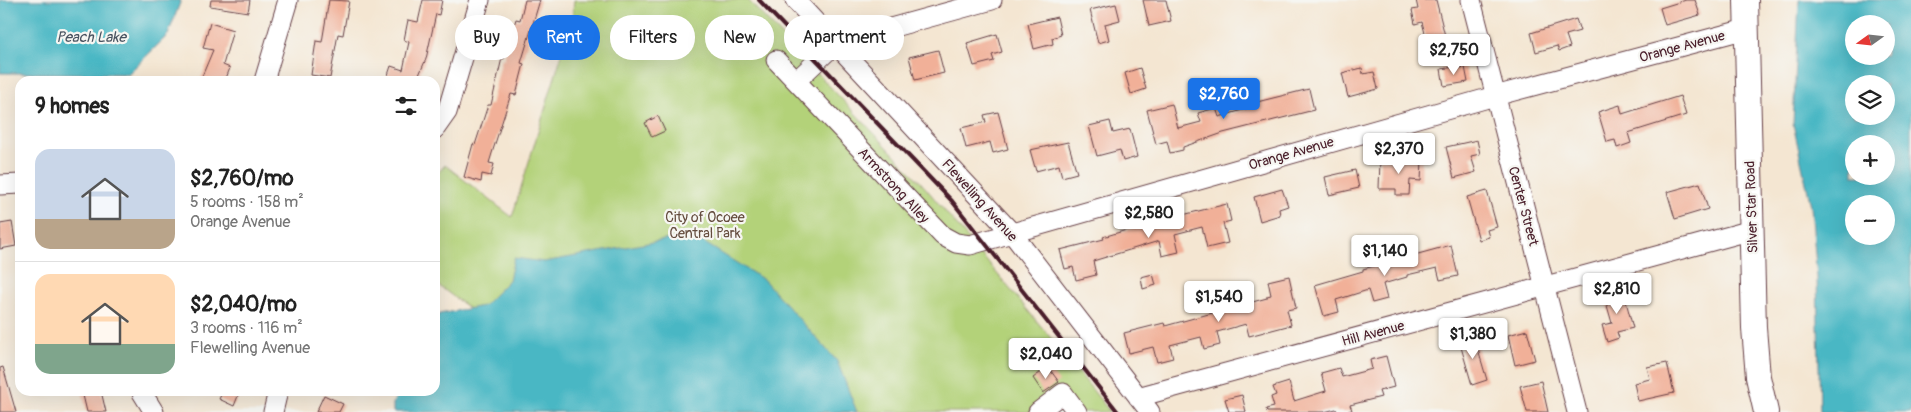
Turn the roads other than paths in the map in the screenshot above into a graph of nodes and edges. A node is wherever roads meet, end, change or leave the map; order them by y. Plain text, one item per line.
1 (288, 0) edge
2 (480, 0) edge
3 (795, 0) edge
4 (992, 0) edge
5 (1471, 0) edge
6 (1746, 0) edge
7 (809, 15) edge
8 (904, 24) edge
9 (1746, 29) junction
10 (776, 60) dead end
11 (818, 60) edge
12 (852, 60) edge
13 (265, 76) edge
14 (796, 81) junction
15 (1495, 96) junction
16 (440, 122) edge
17 (0, 184) edge
18 (15, 184) edge
19 (1752, 230) junction
20 (1011, 232) junction
21 (1545, 286) junction
22 (144, 396) edge
23 (277, 396) edge
24 (1138, 396) junction
25 (154, 412) edge
26 (273, 412) edge
27 (1038, 412) edge
28 (1077, 412) edge
29 (1150, 412) edge
30 (1577, 412) edge
31 (1766, 412) edge

1 - 13 street
2 - 16 street
3 - 7 street, Flewelling Avenue
4 - 8 street
5 - 15 street, Center Street
6 - 9 main road, Silver Star Road
9 - 15 street, Orange Avenue
9 - 19 main road, Silver Star Road
10 - 14 street, Armstrong Alley
11 - 14 street
12 - 20 street, Flewelling Avenue
14 - 20 street, Armstrong Alley
15 - 20 street, Orange Avenue
15 - 21 street, Center Street
17 - 18 street
19 - 21 street, Hill Avenue
19 - 31 main road, Silver Star Road
20 - 24 street, Flewelling Avenue
21 - 24 street, Hill Avenue
21 - 30 street, Center Street
22 - 25 street
23 - 26 street
24 - 29 street, Flewelling Avenue
27 - 28 street

